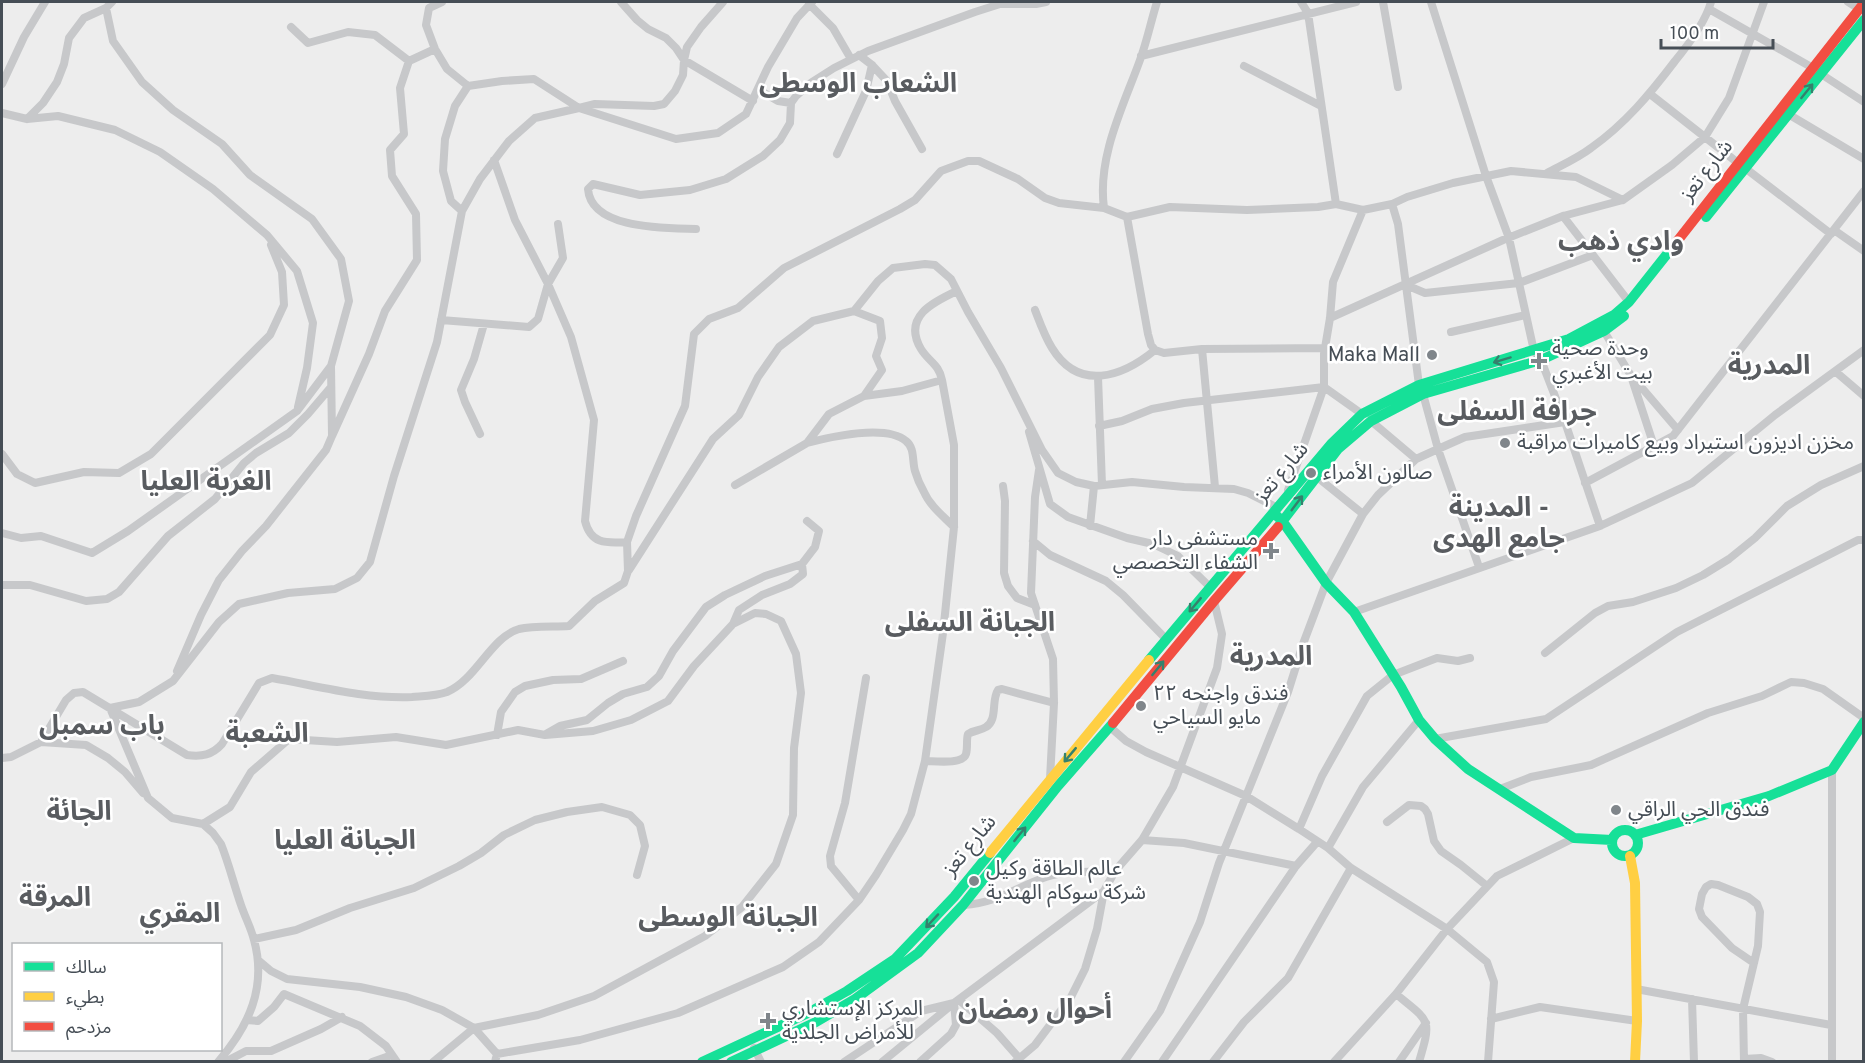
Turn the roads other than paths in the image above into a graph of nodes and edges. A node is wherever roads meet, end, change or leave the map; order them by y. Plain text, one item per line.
1 (45, 2) edge
2 (442, 2) edge
3 (621, 2) edge
4 (723, 2) edge
5 (1046, 2) edge
6 (1157, 2) edge
7 (1300, 2) edge
8 (1356, 2) edge
9 (1383, 2) edge
10 (1431, 2) edge
11 (1764, 2) edge
12 (1848, 2) edge
13 (811, 3) edge
14 (1000, 3) edge
15 (1036, 3) edge
16 (109, 5) edge
17 (1710, 5) edge
18 (1862, 10) edge
19 (1308, 13) junction
20 (291, 27) dead end
21 (1752, 33) junction
22 (435, 49) junction
23 (1141, 56) junction
24 (855, 57) junction
25 (684, 60) junction
26 (409, 61) junction
27 (872, 65) junction
28 (1245, 66) dead end
29 (1817, 71) junction
30 (2, 84) edge
31 (468, 86) junction
32 (1398, 87) dead end
33 (759, 90) junction
34 (1650, 94) junction
35 (753, 101) junction
36 (1863, 102) edge
37 (791, 104) junction
38 (1321, 106) junction
39 (579, 108) junction
40 (2, 113) edge
41 (1788, 114) junction
42 (27, 119) junction
43 (1705, 137) junction
44 (922, 149) dead end
45 (837, 154) dead end
46 (1863, 159) edge
47 (494, 160) junction
48 (1742, 165) junction
49 (1546, 174) junction
50 (1486, 176) junction
51 (1863, 191) edge
52 (1623, 200) junction
53 (1336, 204) junction
54 (1392, 204) junction
55 (1104, 208) junction
56 (1362, 210) junction
57 (462, 211) junction
58 (1563, 216) junction
59 (1127, 217) junction
60 (558, 224) dead end
61 (696, 229) dead end
62 (1832, 232) junction
63 (267, 236) junction
64 (1509, 238) junction
65 (1863, 251) edge
66 (1593, 255) junction
67 (1519, 283) junction
68 (548, 284) junction
69 (1406, 285) junction
70 (957, 291) junction
71 (1629, 302) junction
72 (1035, 310) dead end
73 (854, 311) junction
74 (1526, 315) junction
75 (1330, 318) junction
76 (441, 320) junction
77 (484, 324) junction
78 (1601, 327) junction
79 (1451, 332) dead end
80 (1325, 348) junction
81 (1202, 349) junction
82 (1155, 350) junction
83 (1863, 350) edge
84 (1534, 351) junction
85 (1540, 360) junction
86 (331, 366) junction
87 (1836, 372) junction
88 (1630, 374) junction
89 (1098, 377) junction
90 (942, 380) junction
91 (330, 387) junction
92 (1324, 387) junction
93 (1421, 390) junction
94 (864, 396) junction
95 (1863, 396) edge
96 (1208, 401) junction
97 (297, 411) junction
98 (1025, 418) junction
99 (1367, 418) junction
100 (1565, 422) junction
101 (1099, 426) junction
102 (1678, 430) junction
103 (480, 434) dead end
104 (332, 436) junction
105 (807, 443) junction
106 (1654, 446) junction
107 (1437, 449) junction
108 (2, 454) edge
109 (1416, 459) junction
110 (1863, 466) edge
111 (1039, 470) junction
112 (1317, 477) junction
113 (1585, 483) junction
114 (735, 485) dead end
115 (1003, 486) dead end
116 (1098, 486) junction
117 (1215, 487) junction
118 (1285, 498) junction
119 (1276, 510) junction
120 (1363, 514) junction
121 (807, 520) dead end
122 (1283, 522) junction
123 (1090, 526) junction
124 (1600, 526) junction
125 (954, 527) junction
126 (2, 533) edge
127 (1863, 540) edge
128 (1033, 541) junction
129 (627, 542) junction
130 (802, 564) junction
131 (1479, 567) junction
132 (628, 571) junction
133 (1326, 583) junction
134 (2, 585) edge
135 (1210, 587) junction
136 (1214, 601) junction
137 (1035, 604) junction
138 (1354, 612) junction
139 (733, 624) junction
140 (1166, 639) junction
141 (1545, 653) dead end
142 (1470, 658) dead end
143 (623, 660) dead end
144 (1393, 675) junction
145 (866, 678) dead end
146 (173, 681) junction
147 (1054, 703) junction
148 (110, 708) junction
149 (1419, 720) junction
150 (1863, 720) edge
151 (1110, 727) junction
152 (497, 735) junction
153 (545, 735) junction
154 (1435, 739) junction
155 (41, 742) junction
156 (2, 758) edge
157 (925, 761) junction
158 (1180, 768) junction
159 (1832, 770) junction
160 (1054, 782) junction
161 (1500, 789) junction
162 (1246, 796) junction
163 (148, 798) junction
164 (1387, 822) dead end
165 (203, 824) junction
166 (1299, 829) junction
167 (1635, 835) junction
168 (1574, 838) junction
169 (1142, 840) junction
170 (1612, 840) junction
171 (1317, 842) junction
172 (1328, 849) junction
173 (1225, 852) junction
174 (1630, 856) junction
175 (1296, 866) junction
176 (1351, 868) junction
177 (1115, 871) junction
178 (637, 875) dead end
179 (1487, 886) junction
180 (1104, 891) junction
181 (859, 900) junction
182 (958, 901) junction
183 (1447, 929) junction
184 (254, 939) junction
185 (258, 960) junction
186 (1754, 963) junction
187 (1636, 989) junction
188 (1396, 993) junction
189 (1692, 999) junction
190 (957, 1002) junction
191 (1743, 1009) junction
192 (342, 1017) junction
193 (1491, 1019) junction
194 (247, 1020) junction
195 (1637, 1021) junction
196 (1426, 1023) junction
197 (1831, 1025) junction
198 (474, 1028) junction
199 (751, 1038) junction
200 (755, 1051) junction
201 (395, 1058) edge
202 (496, 1058) edge
203 (1017, 1060) edge
204 (1744, 1060) edge
205 (218, 1062) edge
206 (225, 1062) edge
207 (372, 1062) edge
208 (434, 1062) edge
209 (702, 1062) edge
210 (731, 1062) edge
211 (761, 1062) edge
212 (844, 1062) edge
213 (882, 1062) edge
214 (920, 1062) edge
215 (1124, 1062) edge
216 (1162, 1062) edge
217 (1213, 1062) edge
218 (1334, 1062) edge
219 (1399, 1062) edge
220 (1419, 1062) edge
221 (1488, 1062) edge
222 (1635, 1062) edge
223 (1694, 1062) edge
224 (1772, 1062) edge
225 (1832, 1062) edge

1 - 30 street
2 - 22 street
3 - 25 street
4 - 25 street
5 - 15 street
6 - 23 street
7 - 19 street
8 - 19 street
9 - 32 street
10 - 50 street
11 - 21 street
12 - 18 street
13 - 24 street
13 - 33 street
14 - 15 street
14 - 24 street
16 - 42 street
16 - 86 street
17 - 21 street
17 - 34 street
18 - 29 main road, شارع تعز
19 - 23 street
19 - 38 street
20 - 26 street
21 - 29 street
21 - 43 street
22 - 26 street
22 - 31 street
23 - 55 street
24 - 27 street
24 - 37 street
25 - 35 street
25 - 39 street
26 - 104 street
27 - 44 street
27 - 45 street
28 - 38 street
29 - 36 street
41 -> 29 main road, شارع تعز
29 - 48 main road, شارع تعز
31 - 39 street
31 - 57 street
33 - 35 street
33 - 37 street
34 - 43 street
34 - 49 street
35 - 39 street
37 - 61 street
38 - 53 street
39 - 47 street
40 - 42 street
41 - 46 street
41 - 48 main road, شارع تعز
42 - 63 street
43 - 48 street
43 - 52 street
47 - 57 street
47 - 68 street
48 - 62 street
48 - 71 main road, شارع تعز
48 - 78 main road, شارع تعز
49 - 50 street
49 - 52 street
50 - 54 street
50 - 64 street
51 - 62 street
52 - 58 street
53 - 56 street
53 - 59 street
54 - 56 street
54 - 69 street
55 - 59 street
55 - 129 street
56 - 75 street
57 - 76 street
58 - 64 street
58 - 66 street
59 - 82 street
60 - 68 street
62 - 65 street
62 - 102 street
63 - 97 street
63 - 108 street
64 - 67 street
64 - 69 street
66 - 67 street
66 - 71 street
67 - 69 street
67 - 74 street
68 - 77 street
68 - 129 street
69 - 75 street
69 - 93 street
70 - 73 street
70 - 90 street
70 - 98 street
71 - 78 main road, شارع تعز
72 - 89 street
73 - 94 street
73 - 132 street
74 - 79 street
74 - 84 street
75 - 80 street
76 - 77 street
76 - 146 street
77 - 103 street
78 - 84 main road, شارع تعز
78 - 85 main road, شارع تعز
78 - 88 street
80 - 81 street
80 - 92 street
81 - 82 street
81 - 96 street
82 - 89 street
83 - 87 street
84 - 85 street
84 -> 93 main road, شارع تعز
85 - 93 main road, شارع تعز
85 - 100 street
86 - 91 street
86 - 97 street
87 - 95 street
87 - 124 street
88 - 102 street
88 - 106 street
89 - 101 street
90 - 94 street
90 - 125 street
91 - 104 street
91 - 134 street
92 - 96 street
92 - 99 street
92 - 118 street
93 - 99 main road, شارع تعز
93 - 107 street
94 - 105 street
96 - 101 street
96 - 117 street
97 - 126 street
98 - 111 street
98 - 116 street
99 - 109 street
99 - 112 main road, شارع تعز
99 - 118 main road, شارع تعز
100 - 107 street
100 - 113 street
101 - 116 street
102 - 106 street
104 - 146 street
105 - 114 street
105 - 125 street
106 - 113 street
107 - 109 street
107 - 131 street
109 - 120 street
110 - 141 street
111 - 123 street
111 - 128 street
112 - 120 street
122 -> 112 main road, شارع تعز
113 - 124 street
115 - 137 street
116 - 117 street
116 - 123 street
117 - 119 street
118 - 119 main road, شارع تعز
119 - 122 main road
119 - 135 main road, شارع تعز
120 - 133 street
121 - 130 street
122 - 133 main road
122 - 136 main road, شارع تعز
123 - 135 street
124 - 131 street
125 - 157 street
127 - 154 street
128 - 137 street
128 - 140 street
129 - 132 street
130 - 139 street
130 - 153 street
131 - 138 street
132 - 148 street
133 - 138 main road
133 - 162 street
135 -> 140 main road, شارع تعز
151 -> 136 main road, شارع تعز
136 - 158 street
137 - 147 street
138 - 144 main road
139 - 153 street
139 - 198 street
140 -> 160 main road, شارع تعز
142 - 144 street
143 - 152 street
144 - 149 main road
144 - 166 street
145 - 181 street
146 - 148 street
147 - 157 street
147 - 160 street
148 - 155 street
148 - 163 street
149 - 154 main road
149 - 172 street
150 - 159 main road
150 - 161 street
151 - 158 street
151 - 160 main road, شارع تعز
152 - 153 street
152 - 165 street
154 - 161 main road
155 - 156 street
155 - 163 street
157 - 181 street
158 - 162 street
158 - 169 street
159 - 167 main road
159 - 197 street
160 - 182 main road, شارع تعز
161 - 168 main road
162 - 166 street
162 - 173 street
163 - 165 street
164 - 179 street
165 - 184 street
166 - 171 street
167 - 170 main road
167 - 174 main road
168 - 170 main road
168 - 179 street
169 - 173 street
169 - 177 street
170 - 174 main road
171 - 172 street
171 - 175 street
172 - 176 street
173 - 175 street
173 - 215 street
174 - 187 main road
175 - 216 street
176 - 183 street
176 - 217 street
177 - 180 street
177 - 182 street
178 - 184 street
179 - 183 street
180 - 190 street
180 - 203 street
181 - 202 street
182 -> 199 main road, شارع تعز
182 - 200 main road, شارع تعز
183 - 188 street
183 - 193 street
184 - 185 street
185 - 194 street
185 - 198 street
186 - 186 street
186 - 191 street
187 - 189 street
187 - 195 main road
188 - 196 street
188 - 218 street
189 - 191 street
189 - 223 street
190 - 203 street
190 - 212 street
190 - 213 street
190 - 214 street
191 - 197 street
191 - 204 street
192 - 194 street
192 - 201 street
192 - 206 street
193 - 195 street
193 - 221 street
194 - 205 street
195 - 222 main road
196 - 219 street
196 - 220 street
197 - 225 street
198 - 202 street
198 - 208 street
199 - 200 street
199 - 209 main road, شارع تعز
200 - 210 main road, شارع تعز
200 - 211 street
201 - 207 street
204 - 224 street

